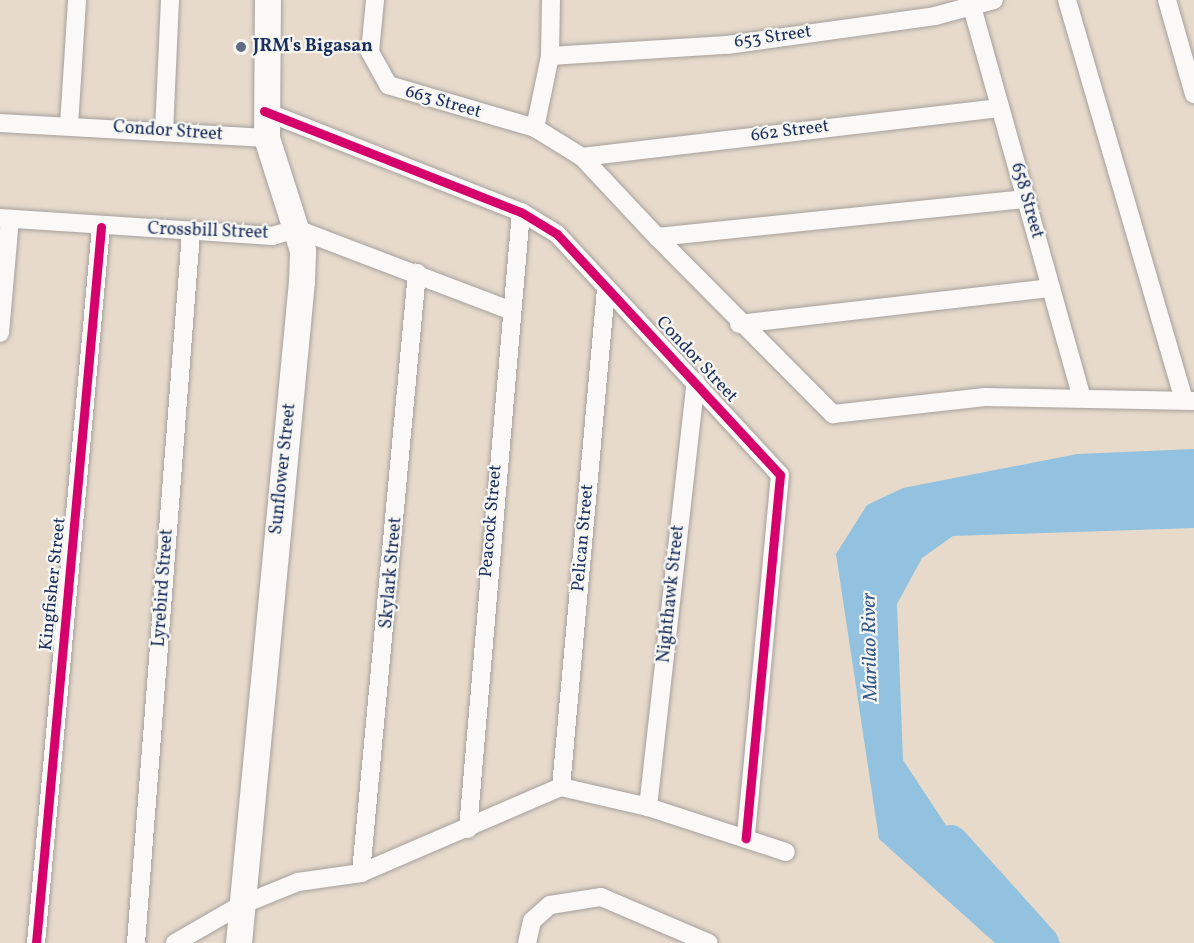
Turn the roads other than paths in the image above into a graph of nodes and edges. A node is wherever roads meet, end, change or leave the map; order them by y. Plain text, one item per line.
1 (77, 0) edge
2 (170, 0) edge
3 (268, 0) edge
4 (375, 0) edge
5 (551, 0) edge
6 (994, 0) edge
7 (1067, 0) edge
8 (1167, 0) edge
9 (972, 7) junction
10 (933, 8) edge
11 (550, 56) junction
12 (1194, 94) edge
13 (999, 108) junction
14 (264, 111) junction
15 (0, 123) edge
16 (69, 125) junction
17 (535, 128) junction
18 (164, 132) junction
19 (267, 138) junction
20 (582, 157) junction
21 (1025, 199) junction
22 (521, 212) junction
23 (5, 218) edge
24 (101, 227) junction
25 (297, 229) junction
26 (191, 233) junction
27 (657, 237) junction
28 (417, 273) junction
29 (1051, 288) junction
30 (606, 289) junction
31 (509, 310) junction
32 (739, 324) junction
33 (0, 333) edge
34 (696, 382) junction
35 (1081, 395) junction
36 (1189, 400) edge
37 (561, 787) junction
38 (648, 807) junction
39 (468, 829) junction
40 (746, 838) junction
41 (786, 852) dead end
42 (361, 873) junction
43 (239, 906) junction
44 (36, 943) edge
45 (136, 943) edge
46 (176, 943) edge
47 (239, 943) edge
48 (527, 943) edge
49 (709, 943) edge

1 - 16 street
2 - 18 street
3 - 14 main road, Sunflower Street
4 - 17 street, 663 Street
5 - 11 street
6 - 9 street, 653 Street
7 - 36 street
8 - 12 street
9 - 10 street, 653 Street
9 - 13 street, 658 Street
10 - 11 street, 653 Street
11 - 17 street
13 - 20 street, 662 Street
13 - 21 street, 658 Street
14 - 19 main road, Sunflower Street
14 - 22 street, Condor Street
15 - 16 street, Condor Street
16 - 18 street, Condor Street
17 - 20 street, 663 Street
18 - 19 street, Condor Street
19 - 25 main road, Sunflower Street
20 - 27 street, 663 Street
21 - 27 street
21 - 29 street, 658 Street
22 - 30 street, Condor Street
22 - 31 street, Peacock Street
23 - 24 street, Crossbill Street
23 - 33 street
24 - 26 street, Crossbill Street
24 - 44 street, Kingfisher Street
25 - 26 street, Crossbill Street
25 - 28 street
25 - 43 main road, Sunflower Street
26 - 45 street, Lyrebird Street
27 - 32 street, 663 Street
28 - 31 street
28 - 42 street, Skylark Street
29 - 32 street
29 - 35 street, 658 Street
30 - 34 street, Condor Street
30 - 37 street, Pelican Street
31 - 39 street, Peacock Street
32 - 35 street, 663 Street
34 - 38 street, Nighthawk Street
34 - 40 street, Condor Street
35 - 36 street
37 - 38 street
37 - 39 street
38 - 40 street
39 - 42 street
40 - 41 street
42 - 43 street
43 - 46 street
43 - 47 main road, Sunflower Street
48 - 49 street

